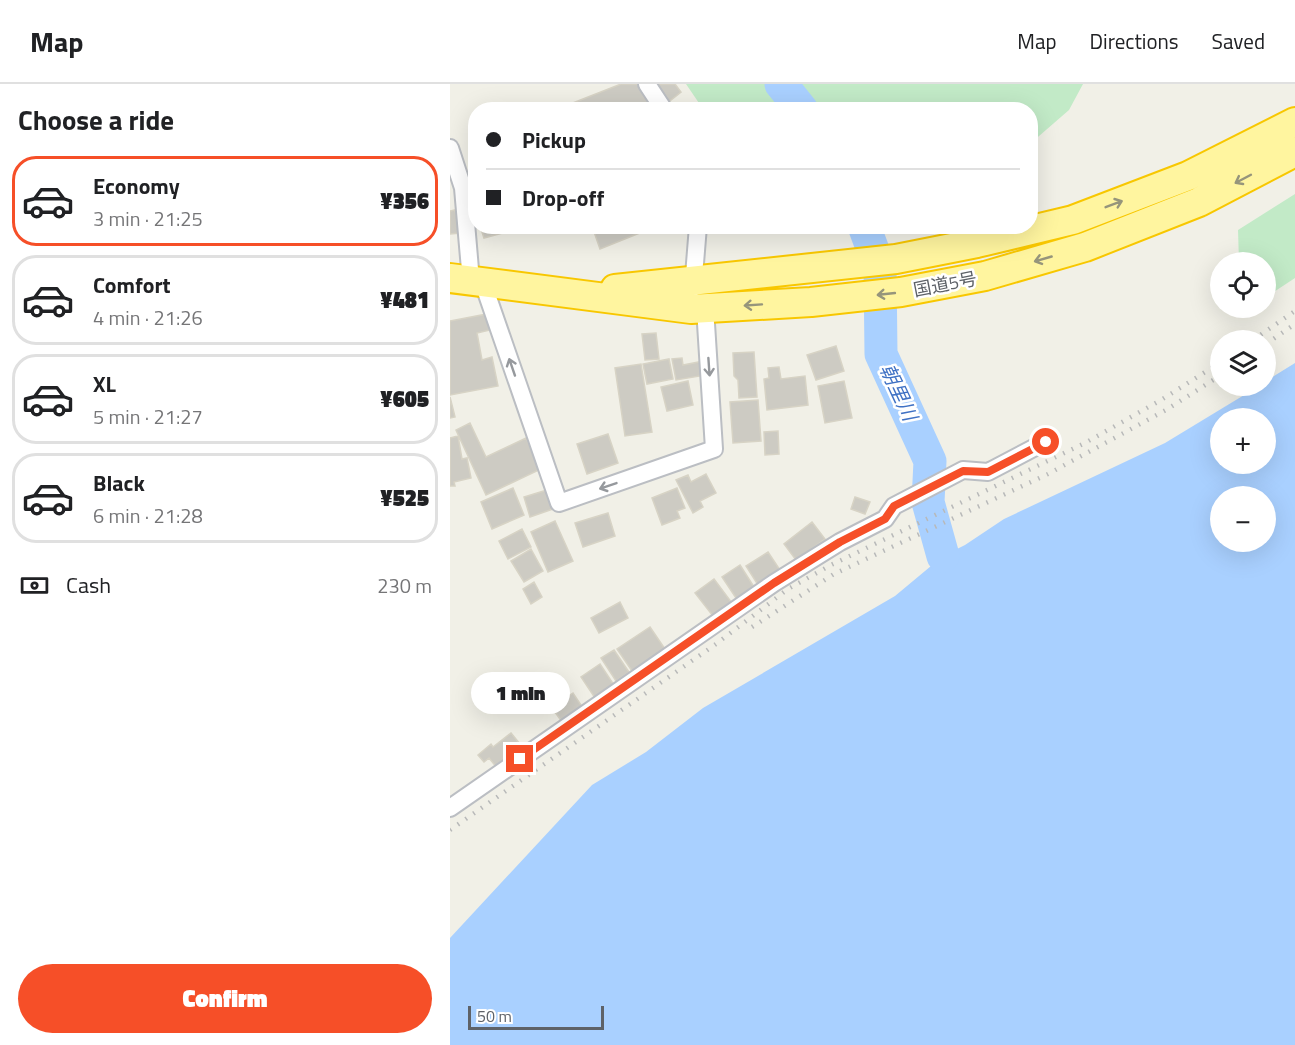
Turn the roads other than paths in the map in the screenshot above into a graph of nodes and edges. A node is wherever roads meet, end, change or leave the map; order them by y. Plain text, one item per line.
1 (647, 84) edge
2 (659, 102) edge
3 (1295, 122) edge
4 (451, 151) edge
5 (1295, 152) edge
6 (1073, 220) junction
7 (1038, 228) edge
8 (697, 234) edge
9 (1015, 234) edge
10 (1085, 247) junction
11 (693, 280) junction
12 (468, 281) edge
13 (572, 294) junction
14 (698, 309) junction
15 (1046, 442) dead end
16 (450, 808) edge

1 - 2 street
6 -> 3 highway, 国道5号
4 - 12 street
5 -> 10 highway, 国道5号
6 - 7 highway, 国道5号
6 - 10 highway
8 - 11 street
9 - 11 highway, 国道5号
10 -> 14 highway, 国道5号
11 - 13 highway, 国道5号
11 - 14 street
12 - 13 highway, 国道5号
14 -> 12 street
13 - 14 highway, 国道5号
15 - 16 street

